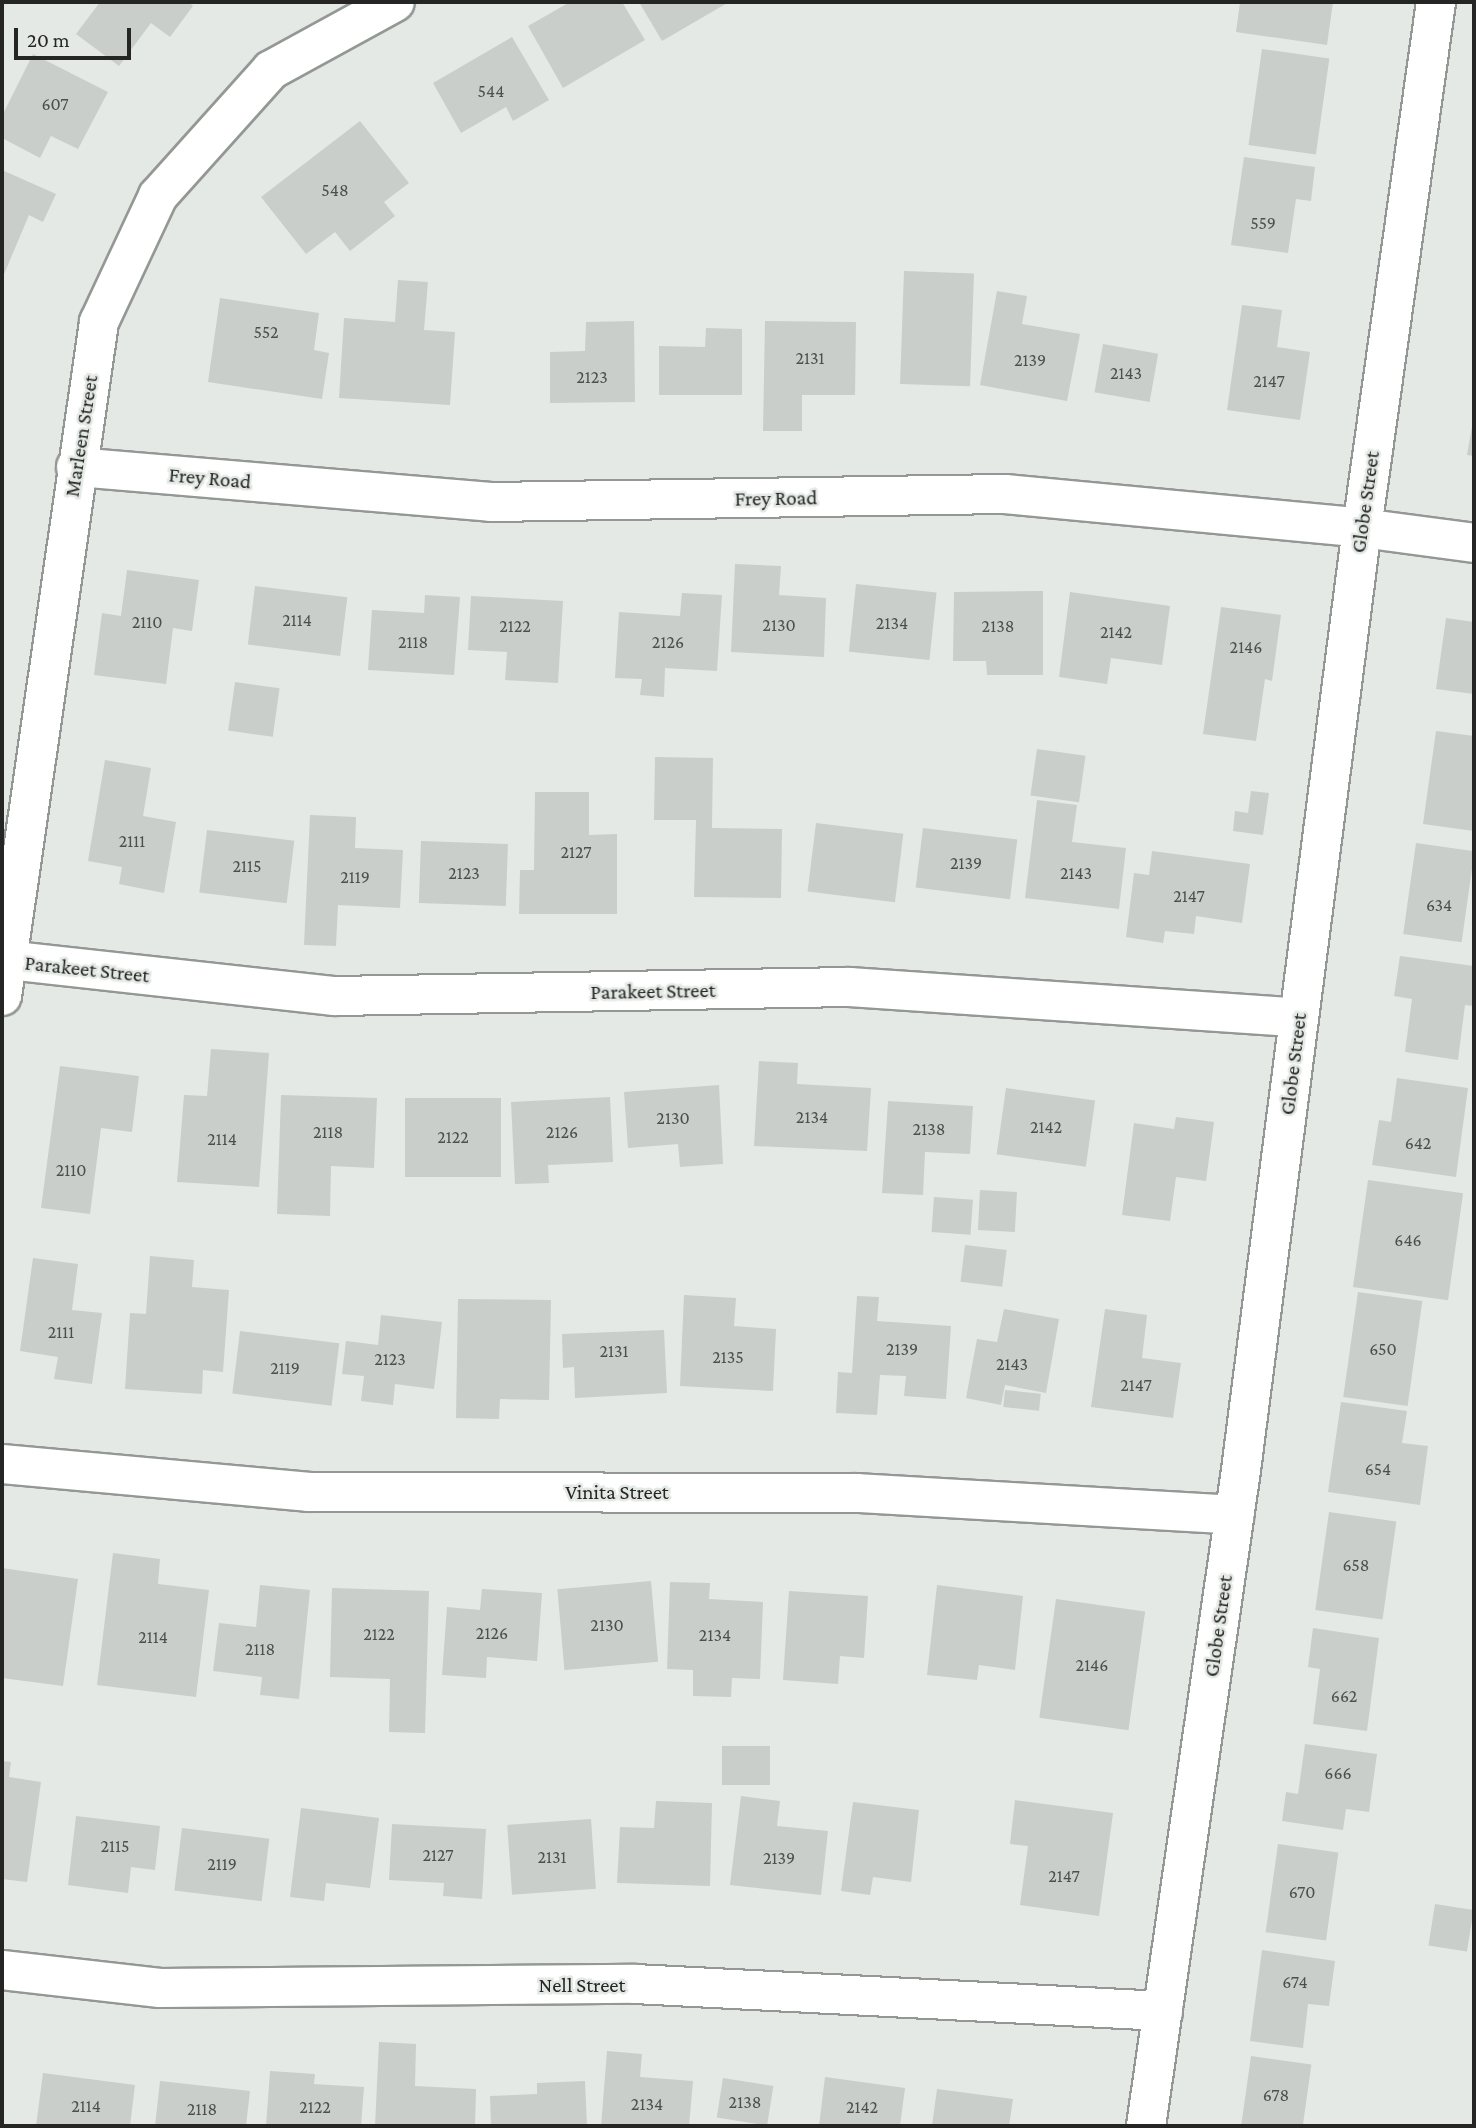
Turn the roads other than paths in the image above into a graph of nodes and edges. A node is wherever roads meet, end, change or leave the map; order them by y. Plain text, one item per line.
1 (395, 2) edge
2 (1436, 2) edge
3 (76, 467) junction
4 (1362, 528) junction
5 (1474, 543) edge
6 (4, 978) edge
7 (1299, 1018) junction
8 (2, 1464) edge
9 (1234, 1515) junction
10 (2, 1970) edge
11 (1163, 2011) junction
12 (1146, 2126) edge

1 - 3 street, Marleen Street
2 - 4 street, Globe Street
3 - 4 street, Frey Road
3 - 6 street, Marleen Street
4 - 5 street, Frey Road
4 - 7 street, Globe Street
6 - 7 street, Parakeet Street
7 - 9 street, Globe Street
8 - 9 street, Vinita Street
9 - 11 street, Globe Street
10 - 11 street, Nell Street
11 - 12 street, Globe Street

